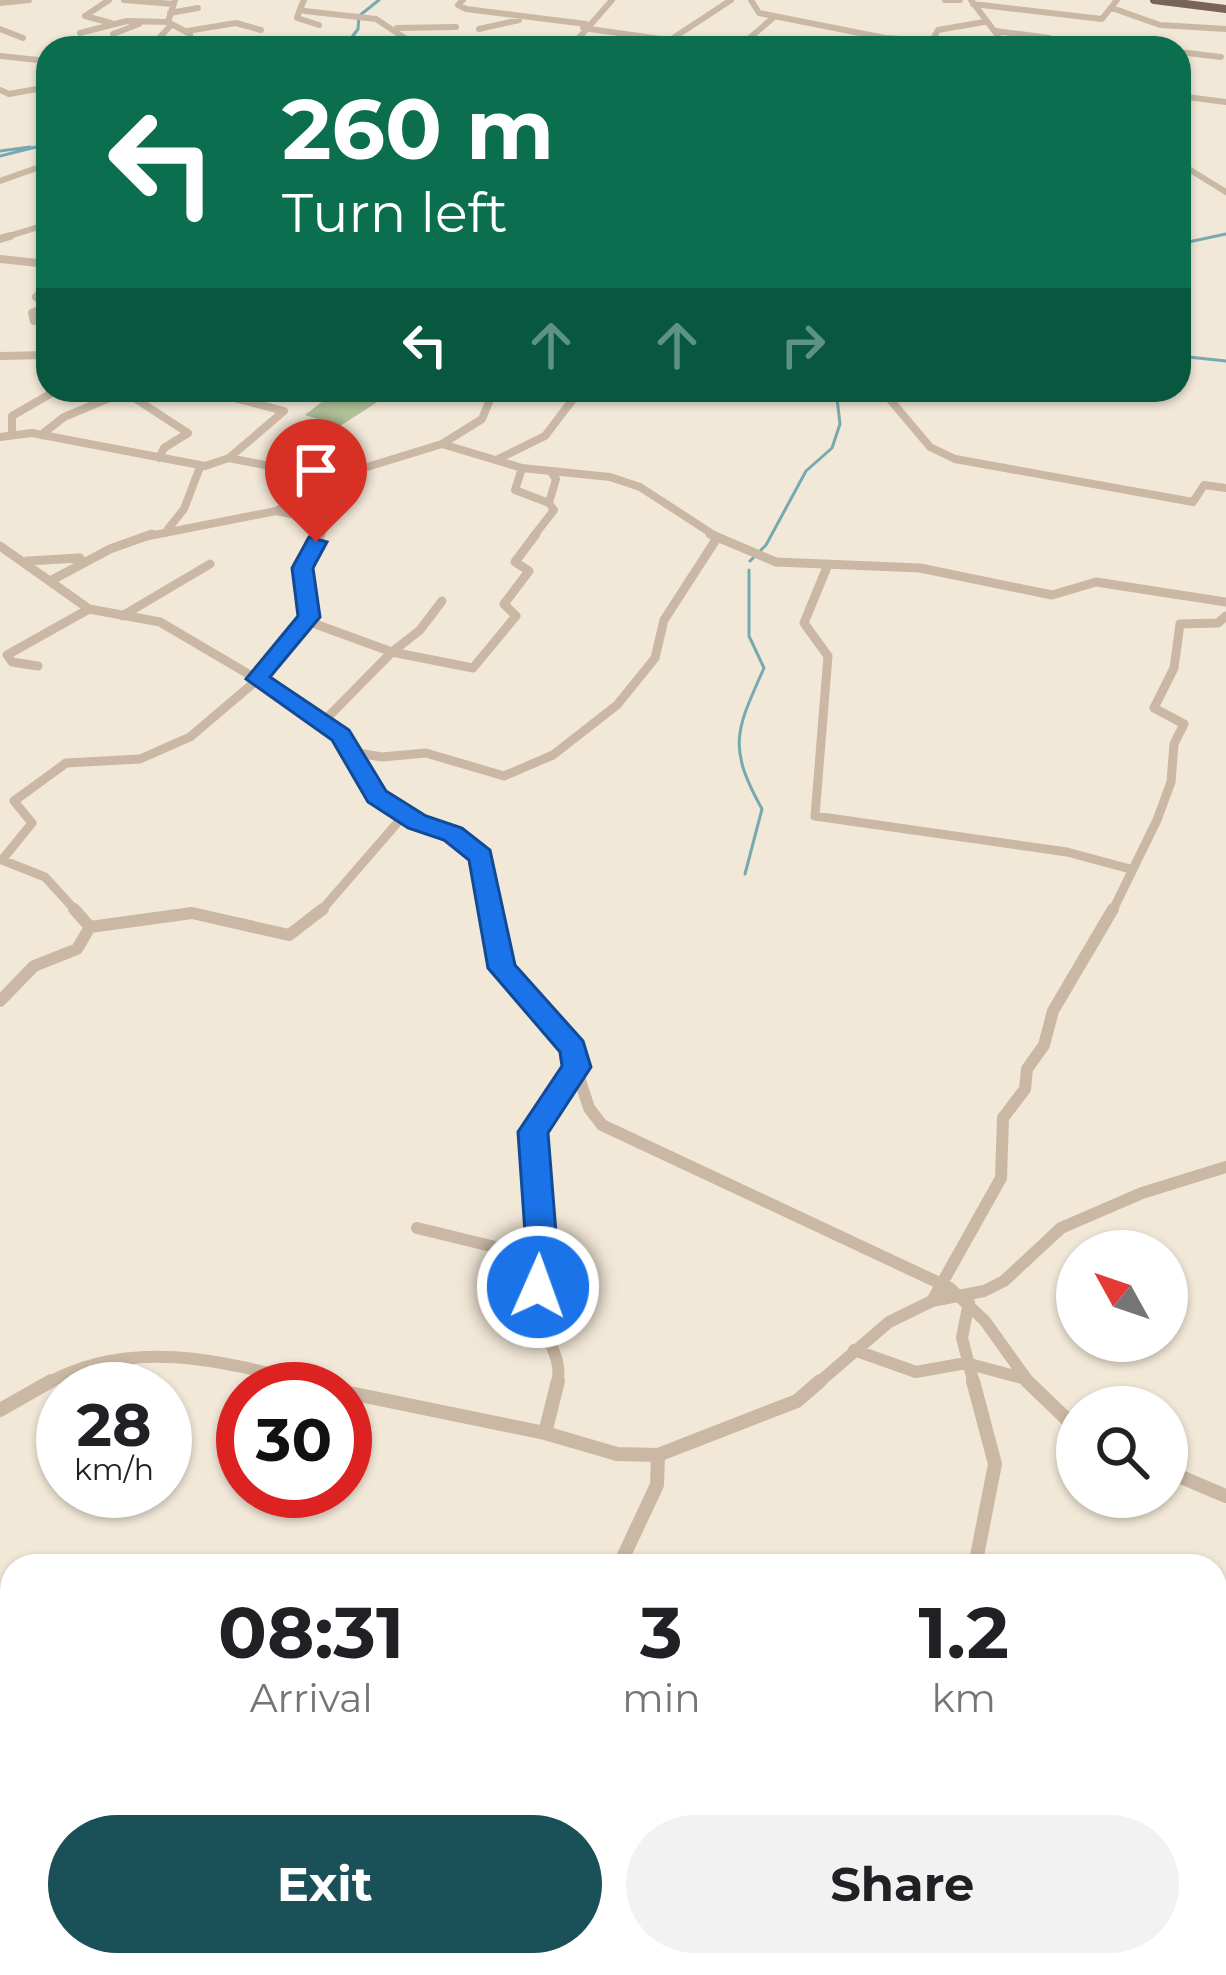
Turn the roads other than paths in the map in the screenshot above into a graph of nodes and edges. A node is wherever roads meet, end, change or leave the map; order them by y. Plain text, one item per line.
1 (15, 0) edge
2 (29, 0) edge
3 (109, 0) edge
4 (124, 0) edge
5 (304, 0) edge
6 (463, 0) edge
7 (612, 0) edge
8 (731, 0) edge
9 (751, 0) edge
10 (945, 0) edge
11 (960, 0) edge
12 (1117, 0) edge
13 (1154, 0) edge
14 (972, 2) edge
15 (0, 3) edge
16 (173, 6) edge
17 (197, 8) dead end
18 (1112, 8) junction
19 (300, 9) junction
20 (1226, 9) edge
21 (774, 17) junction
22 (528, 18) junction
23 (142, 22) junction
24 (984, 22) junction
25 (115, 23) junction
26 (170, 24) junction
27 (319, 25) dead end
28 (388, 26) junction
29 (585, 26) junction
30 (456, 27) dead end
31 (0, 29) edge
32 (479, 29) dead end
33 (1226, 29) edge
34 (261, 30) dead end
35 (187, 31) junction
36 (996, 32) junction
37 (80, 33) dead end
38 (113, 34) dead end
39 (160, 36) edge
40 (189, 36) edge
41 (403, 36) edge
42 (578, 36) edge
43 (644, 36) edge
44 (673, 36) edge
45 (752, 36) edge
46 (874, 36) edge
47 (935, 36) edge
48 (999, 36) edge
49 (1031, 36) edge
50 (22, 38) dead end
51 (1191, 53) edge
52 (0, 56) edge
53 (1222, 57) dead end
54 (36, 60) edge
55 (36, 89) edge
56 (2, 93) edge
57 (1191, 98) edge
58 (1226, 102) edge
59 (36, 168) edge
60 (1191, 171) edge
61 (0, 181) edge
62 (1226, 192) edge
63 (36, 228) edge
64 (0, 239) edge
65 (0, 259) edge
66 (36, 261) edge
67 (36, 311) edge
68 (34, 321) dead end
69 (36, 355) edge
70 (0, 356) edge
71 (36, 402) edge
72 (98, 402) edge
73 (140, 402) edge
74 (250, 402) edge
75 (489, 402) edge
76 (571, 402) edge
77 (892, 402) edge
78 (12, 432) junction
79 (41, 435) junction
80 (0, 437) edge
81 (442, 444) junction
82 (159, 458) junction
83 (230, 458) junction
84 (494, 460) junction
85 (200, 467) junction
86 (522, 468) junction
87 (551, 472) junction
88 (335, 478) junction
89 (1226, 488) edge
90 (549, 502) junction
91 (276, 511) junction
92 (168, 530) junction
93 (717, 538) junction
94 (0, 546) edge
95 (89, 556) junction
96 (24, 562) junction
97 (210, 564) dead end
98 (827, 567) junction
99 (52, 580) junction
100 (442, 601) dead end
101 (1226, 602) edge
102 (89, 609) junction
103 (1226, 616) edge
104 (119, 618) junction
105 (307, 621) junction
106 (392, 652) junction
107 (38, 666) dead end
108 (257, 679) junction
109 (322, 723) junction
110 (352, 752) junction
111 (405, 814) junction
112 (1130, 869) junction
113 (90, 927) junction
114 (0, 1001) edge
115 (577, 1067) junction
116 (1226, 1167) edge
117 (417, 1228) dead end
118 (539, 1258) junction
119 (940, 1282) junction
120 (966, 1299) junction
121 (932, 1301) junction
122 (854, 1350) junction
123 (966, 1363) junction
124 (216, 1366) edge
125 (1024, 1379) junction
126 (372, 1398) edge
127 (0, 1410) edge
128 (1056, 1417) edge
129 (545, 1433) junction
130 (658, 1455) junction
131 (1188, 1480) edge
132 (1226, 1496) edge
133 (625, 1554) edge
134 (977, 1554) edge

1 - 2 street
1 - 15 street
3 - 25 street
4 - 16 street
5 - 19 street
6 - 22 street
7 - 29 street
8 - 44 street
9 - 21 street
10 - 11 street
12 - 18 street
13 - 20 main road
14 - 18 street
14 - 24 street
16 - 17 street
16 - 26 street
18 - 33 street
19 - 27 street
19 - 28 street
21 - 45 street
21 - 46 street
22 - 29 street
22 - 32 street
23 - 25 street
23 - 26 street
23 - 38 street
24 - 36 street
24 - 47 street
25 - 37 street
26 - 35 street
26 - 39 street
28 - 30 street
28 - 41 street
29 - 42 street
29 - 43 street
31 - 50 street
34 - 35 street
35 - 40 street
36 - 48 street
36 - 49 street
51 - 53 street
52 - 54 street
55 - 56 street
57 - 58 street
59 - 61 street
60 - 62 street
63 - 64 street
65 - 66 street
67 - 68 street
69 - 70 street
71 - 78 street
72 - 79 street
73 - 82 street
74 - 83 street
75 - 81 street
76 - 84 street
77 - 89 street
78 - 79 street
78 - 80 street
79 - 82 street
81 - 84 street
81 - 88 street
82 - 85 street
83 - 85 street
83 - 88 street
84 - 86 street
85 - 92 street
86 - 87 street
86 - 90 street
87 - 90 street
87 - 93 street
88 - 91 street
90 - 106 street
91 - 92 street
91 - 105 street
92 - 95 street
93 - 98 street
93 - 110 street
94 - 96 street
95 - 96 street
95 - 99 street
96 - 99 street
97 - 104 street
98 - 101 street
98 - 112 street
99 - 102 street
100 - 106 street
102 - 104 street
102 - 107 street
103 - 112 street
104 - 108 street
105 - 106 street
105 - 108 street
106 - 109 street
108 - 109 street
108 - 113 street
109 - 110 street
110 - 111 street
111 - 113 street
111 - 115 street
112 - 119 street
113 - 114 street
115 - 118 street
115 - 119 street
116 - 120 street
117 - 118 street
118 - 129 street
119 - 120 street
119 - 121 street
120 - 121 street
120 - 123 street
120 - 125 street
121 - 122 street
122 - 123 street
122 - 130 street
123 - 125 street
123 - 134 street
124 - 127 street
125 - 128 street
126 - 129 street
129 - 130 street
130 - 133 street
131 - 132 street

